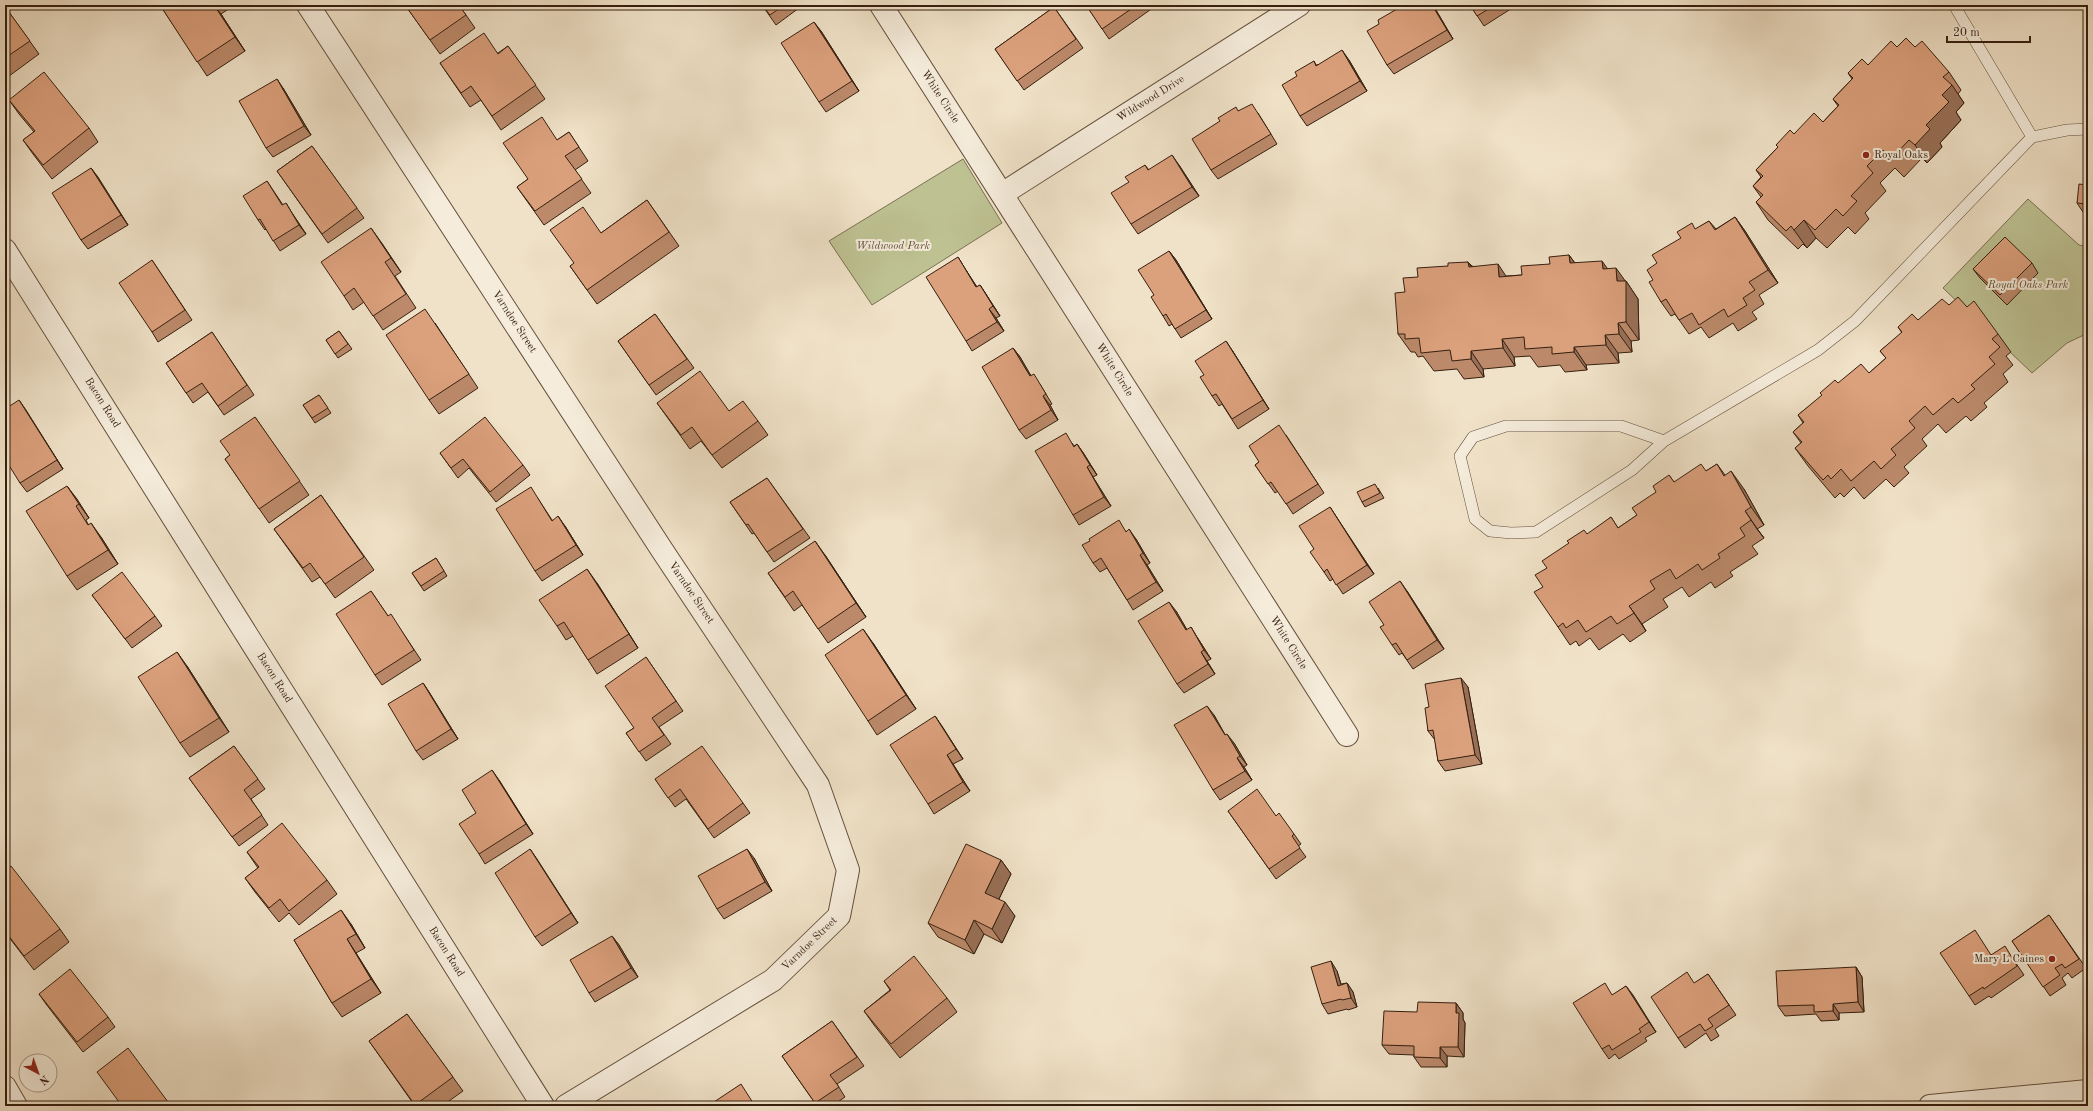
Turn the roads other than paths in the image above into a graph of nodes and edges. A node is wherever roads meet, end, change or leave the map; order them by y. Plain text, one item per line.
1 (308, 5) edge
2 (881, 5) edge
3 (1299, 5) edge
4 (1954, 5) edge
5 (2088, 129) edge
6 (2032, 136) junction
7 (1002, 194) junction
8 (5, 250) edge
9 (1664, 441) junction
10 (1347, 735) dead end
11 (5, 1087) edge
12 (2088, 1091) edge
13 (16, 1106) edge
14 (543, 1106) edge
15 (566, 1106) edge
16 (1930, 1106) edge

1 - 15 street, Varndoe Street
2 - 7 street, White Circle
3 - 7 street, Wildwood Drive
4 - 6 lane
5 - 6 lane
6 - 9 lane
7 - 10 street, White Circle
8 - 14 street, Bacon Road
9 - 9 lane
11 - 13 street
12 - 16 street

